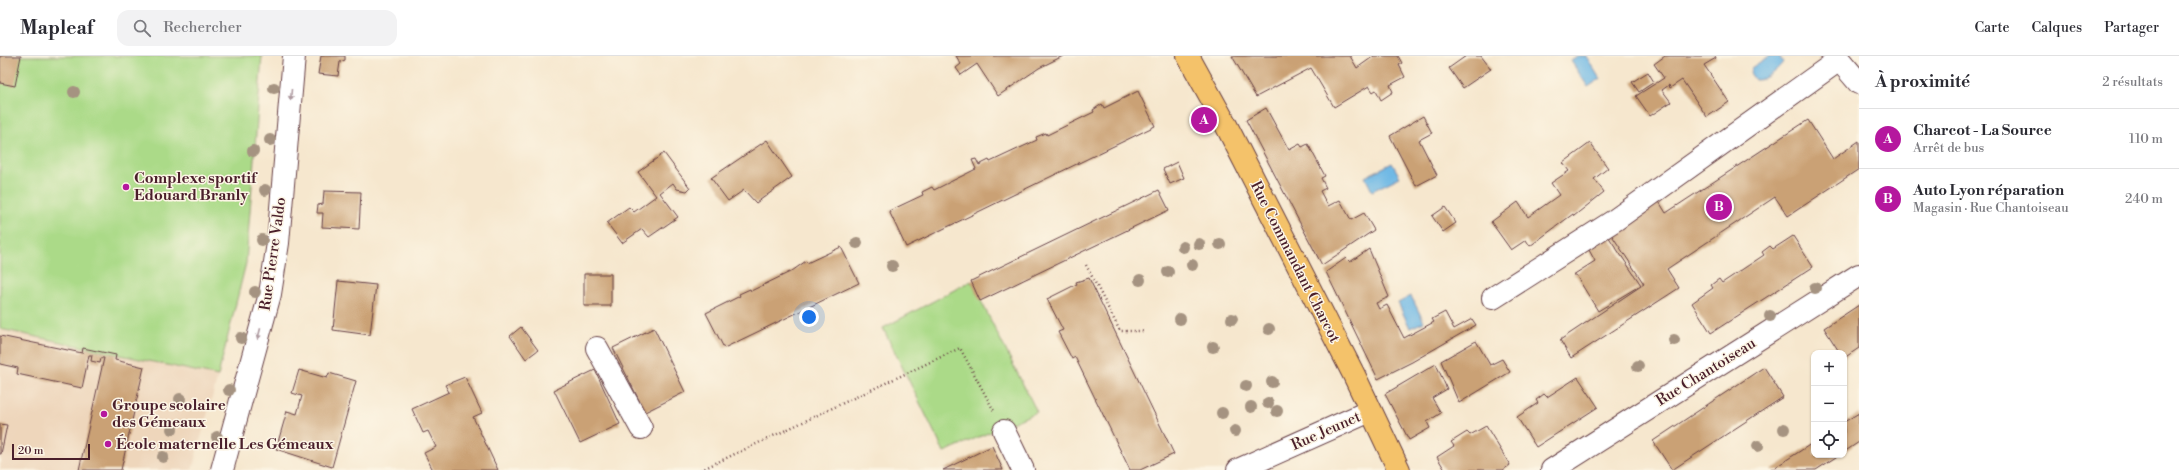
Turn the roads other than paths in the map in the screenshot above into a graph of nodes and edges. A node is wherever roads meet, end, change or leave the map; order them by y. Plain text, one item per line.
1 (294, 56) edge
2 (1188, 56) edge
3 (1837, 58) edge
4 (1859, 83) edge
5 (1859, 275) edge
6 (1493, 298) dead end
7 (597, 348) dead end
8 (1370, 411) junction
9 (641, 428) dead end
10 (1004, 431) road end
11 (222, 470) edge
12 (1023, 470) edge
13 (1238, 470) edge
14 (1399, 470) edge
15 (1552, 470) edge

1 -> 11 street, Rue Pierre Valdo
2 - 8 main road, Rue Commandant Charcot
3 - 4 street
3 - 6 street
5 - 15 street, Rue Chantoiseau
7 - 9 street
8 - 13 street, Rue Jeunet
8 - 14 main road, Rue Commandant Charcot
10 - 12 street

